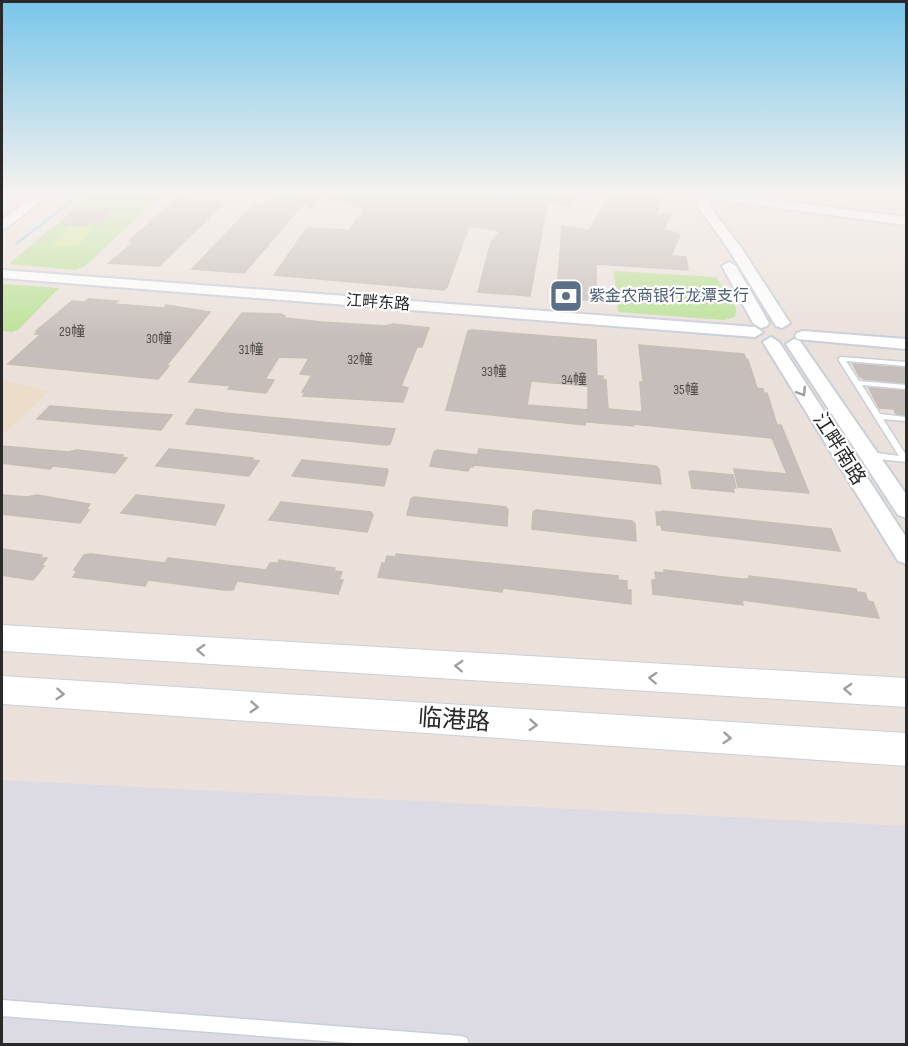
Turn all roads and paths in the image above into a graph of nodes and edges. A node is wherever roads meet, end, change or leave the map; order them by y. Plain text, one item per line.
1 (714, 241) edge
2 (729, 241) edge
3 (2, 274) edge
4 (782, 323) junction
5 (762, 332) junction
6 (799, 340) junction
7 (906, 344) edge
8 (906, 364) edge
9 (857, 383) junction
10 (906, 387) edge
11 (878, 416) junction
12 (906, 419) edge
13 (870, 455) junction
14 (906, 459) edge
15 (906, 510) edge
16 (906, 555) edge
17 (2, 638) edge
18 (2, 690) edge
19 (906, 693) edge
20 (906, 750) edge
21 (2, 1008) edge
22 (361, 1040) edge
23 (461, 1044) edge

1 - 5 street, 江畔南路
2 - 4 street
3 - 5 street, 江畔东路
4 - 5 street
4 - 6 street
5 - 6 street
5 -> 16 street, 江畔南路
6 - 7 street
6 - 13 street, 江畔南路
8 - 9 lane
9 - 10 lane
9 - 11 lane
11 - 12 lane
11 - 14 lane
13 - 14 lane
13 - 15 street, 江畔南路
19 -> 17 main road
18 -> 20 main road, 临港路
21 - 22 lane
22 - 23 lane

